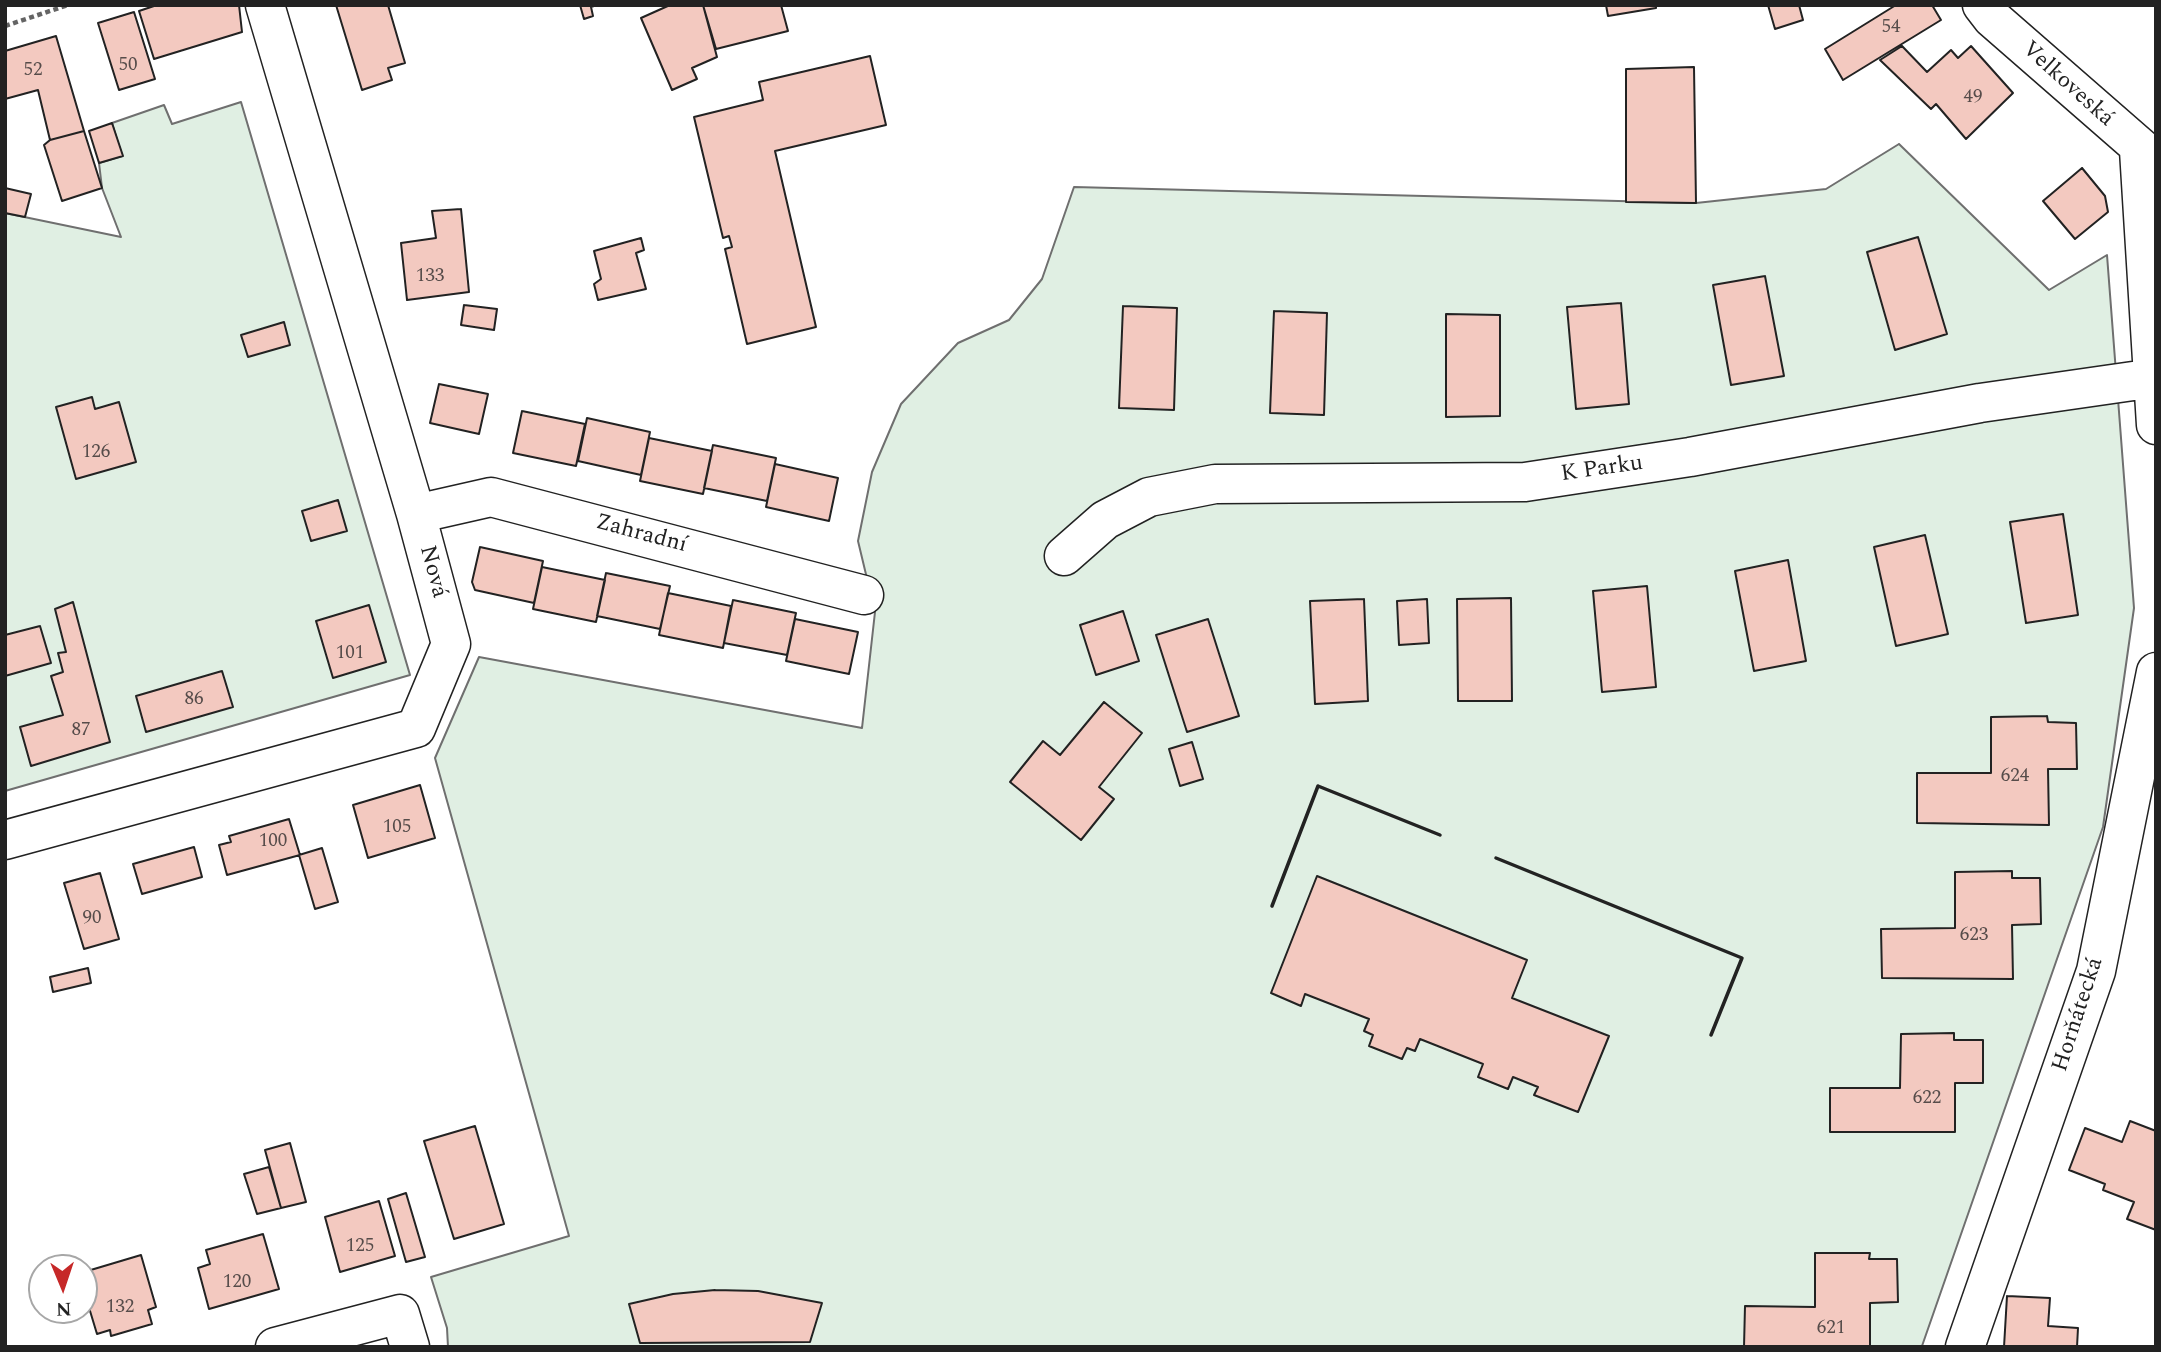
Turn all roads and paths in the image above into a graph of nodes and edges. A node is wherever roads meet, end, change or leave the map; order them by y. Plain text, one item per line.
1 (68, 5) edge
2 (265, 5) edge
3 (1982, 5) edge
4 (5, 26) edge
5 (2148, 155) edge
6 (2154, 378) edge
7 (2156, 425) edge
8 (416, 514) junction
9 (1064, 556) dead end
10 (864, 596) dead end
11 (2156, 673) edge
12 (5, 840) edge
13 (275, 1347) edge
14 (410, 1347) edge
15 (1965, 1347) edge

1 - 4 path
2 - 8 street, Nová
3 - 5 street, Velkoveská
5 - 6 street
6 - 7 street
6 - 9 street, K Parku
8 - 10 street, Zahradní
8 - 12 street, Nová
11 - 15 street, Horňátecká
13 - 14 street

